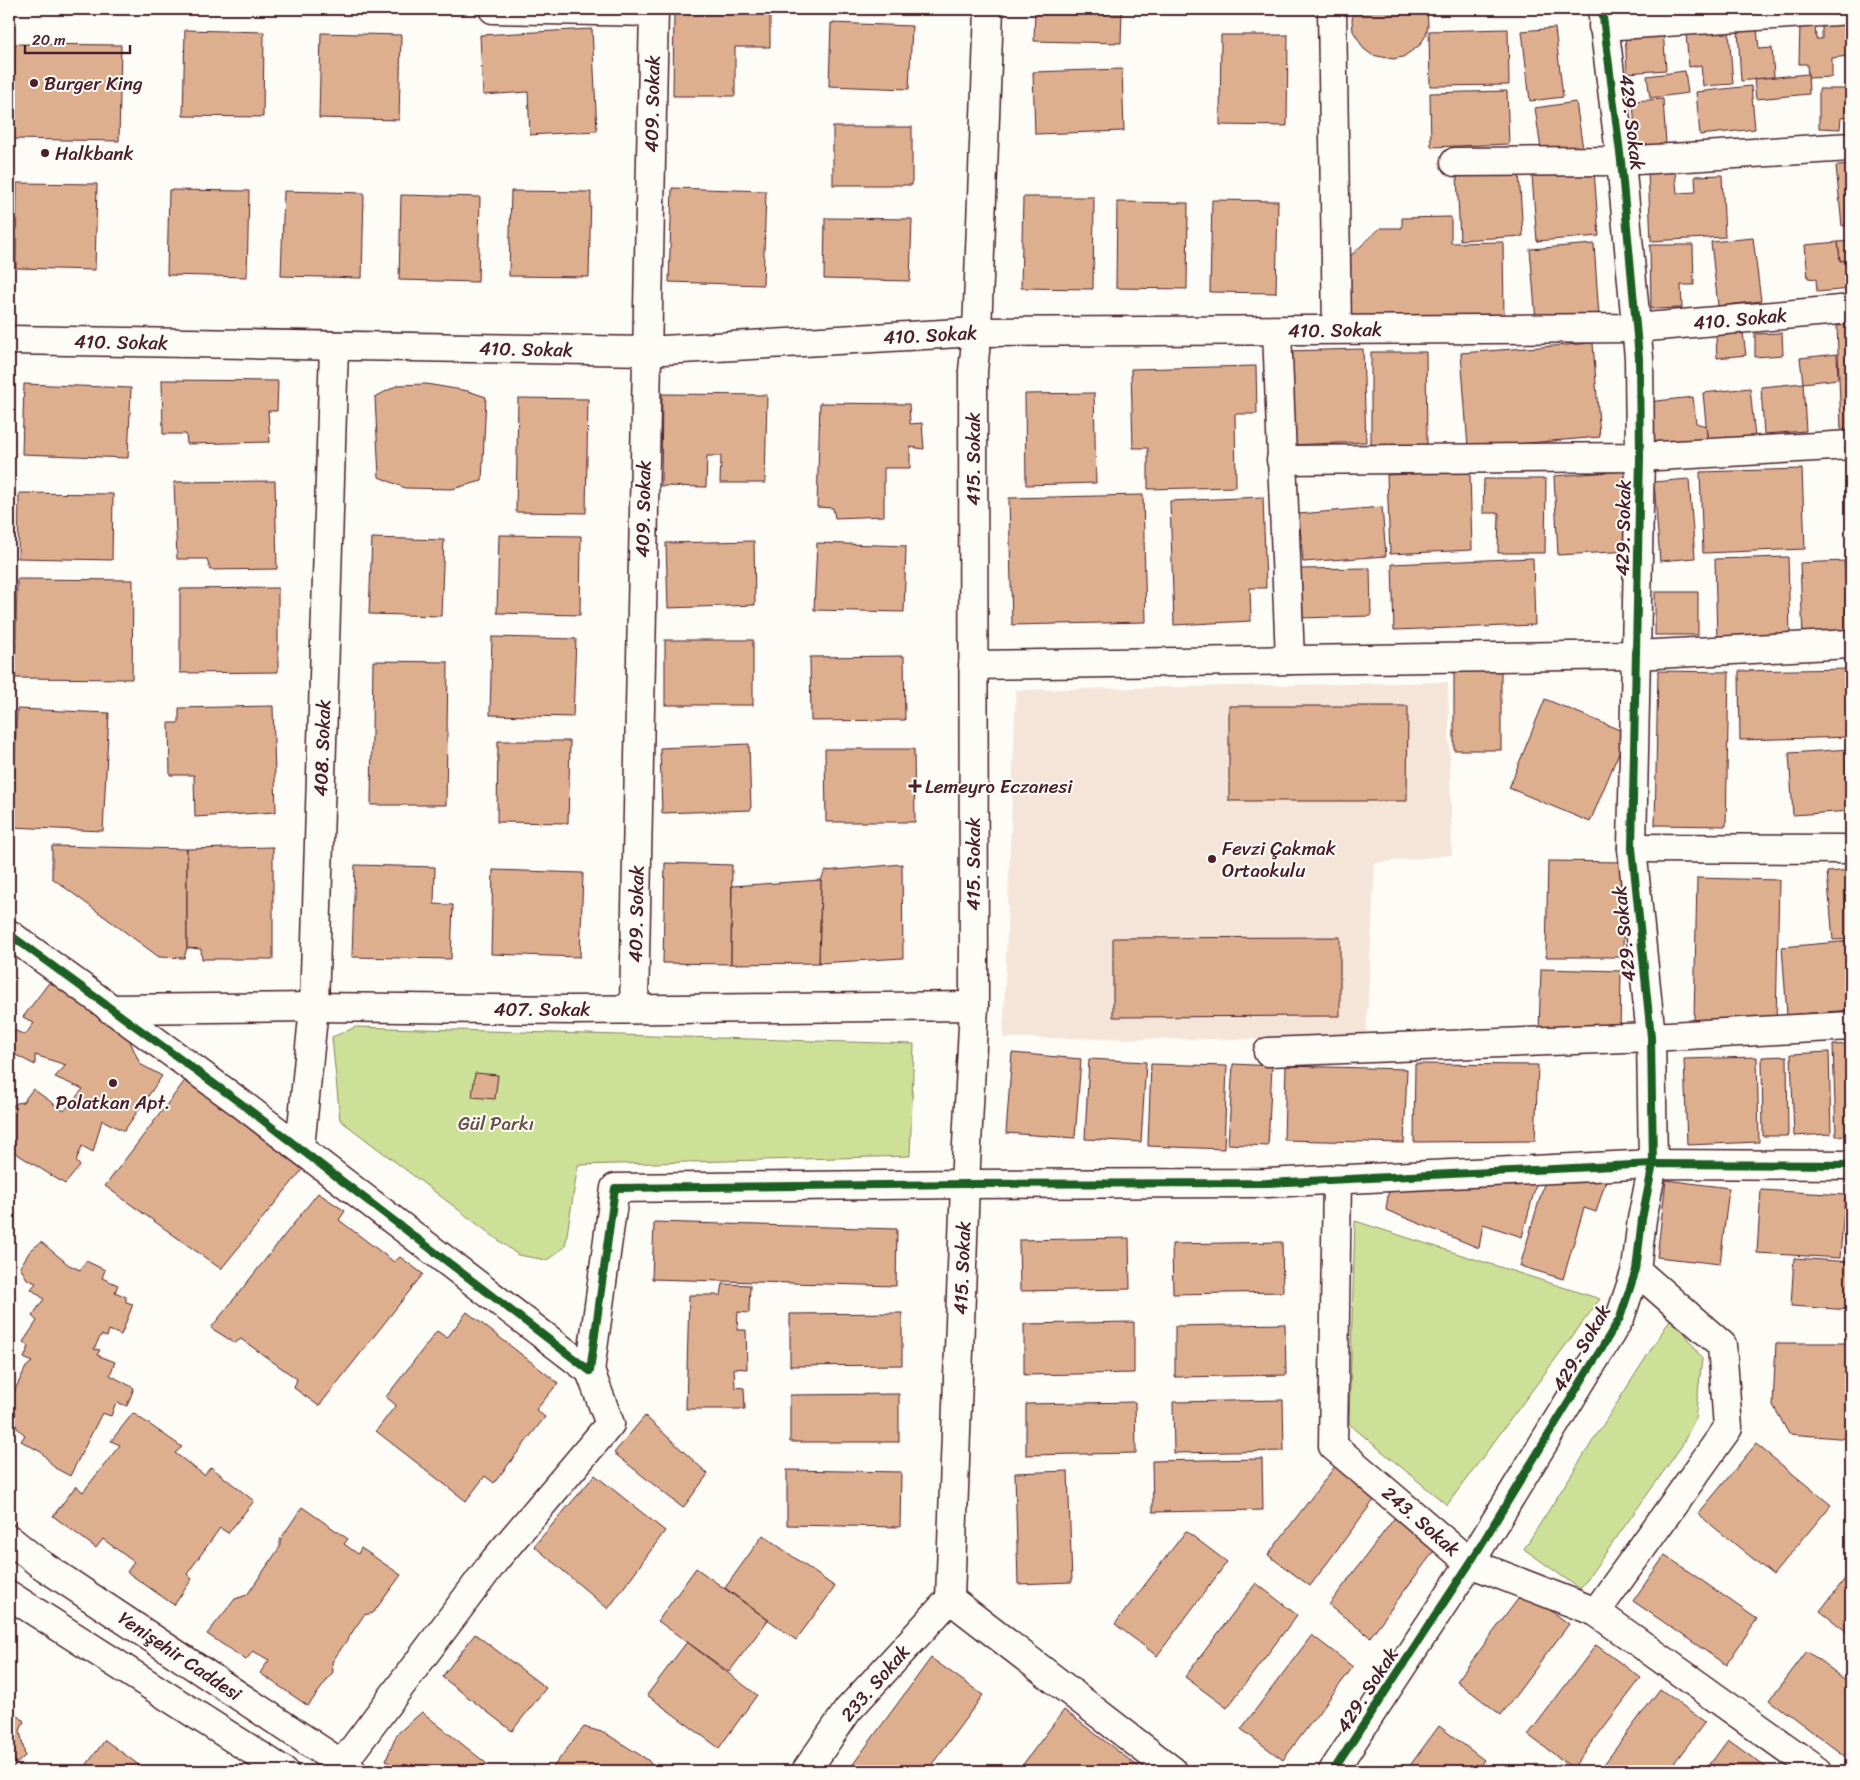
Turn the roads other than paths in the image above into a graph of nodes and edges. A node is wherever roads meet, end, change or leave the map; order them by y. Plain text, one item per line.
1 (493, 9) edge
2 (989, 9) edge
3 (1332, 9) edge
4 (654, 10) edge
5 (1851, 10) edge
6 (1603, 17) edge
7 (1851, 146) edge
8 (1621, 161) junction
9 (1455, 162) dead end
10 (1851, 309) edge
11 (1636, 328) junction
12 (1337, 329) junction
13 (1277, 331) junction
14 (976, 332) junction
15 (9, 340) edge
16 (334, 346) junction
17 (646, 351) junction
18 (1851, 444) edge
19 (1640, 457) junction
20 (1281, 460) junction
21 (1851, 644) edge
22 (1636, 655) junction
23 (1290, 660) junction
24 (973, 665) junction
25 (1632, 848) junction
26 (1851, 850) edge
27 (9, 934) edge
28 (974, 1006) junction
29 (314, 1007) junction
30 (110, 1009) junction
31 (634, 1009) junction
32 (1851, 1026) edge
33 (1651, 1038) junction
34 (1268, 1052) dead end
35 (300, 1148) junction
36 (1653, 1164) junction
37 (1851, 1164) edge
38 (1337, 1179) junction
39 (965, 1184) junction
40 (1636, 1270) junction
41 (590, 1371) junction
42 (9, 1540) edge
43 (1470, 1564) junction
44 (9, 1595) edge
45 (950, 1599) junction
46 (1596, 1612) junction
47 (347, 1768) edge
48 (284, 1771) edge
49 (806, 1771) edge
50 (1173, 1771) edge
51 (1333, 1771) edge
52 (1818, 1771) edge

1 - 4 street
2 - 14 street, 415. Sokak
3 - 12 street
4 - 17 street, 409. Sokak
5 - 6 street
6 - 8 street, 429. Sokak
7 - 8 street
8 - 9 street
8 - 11 street, 429. Sokak
10 - 11 street, 410. Sokak
11 - 12 street, 410. Sokak
11 - 19 street, 429. Sokak
12 - 13 street, 410. Sokak
13 - 14 street, 410. Sokak
13 - 20 street
14 - 17 street, 410. Sokak
14 - 24 street, 415. Sokak
15 - 16 street, 410. Sokak
16 - 17 street, 410. Sokak
16 - 29 street, 408. Sokak
17 - 31 street, 409. Sokak
18 - 19 street
19 - 20 street
19 - 22 street, 429. Sokak
20 - 23 street
21 - 22 street
22 - 23 street
22 - 25 street, 429. Sokak
23 - 24 street
24 - 28 street, 415. Sokak
25 - 26 street
25 - 33 street, 429. Sokak
27 - 30 street
28 - 31 street, 407. Sokak
28 - 39 street, 415. Sokak
29 - 30 street, 407. Sokak
29 - 31 street, 407. Sokak
29 - 35 street, 408. Sokak
30 - 35 street
32 - 33 street
33 - 34 street
33 - 36 street, 429. Sokak
35 - 41 street
36 - 37 street
36 - 38 street
36 - 40 street, 429. Sokak
38 - 39 street
38 - 43 street, 243. Sokak
39 - 41 street
39 - 45 street, 415. Sokak
40 - 43 street, 429. Sokak
40 - 46 street
41 - 47 street
42 - 47 street, Yenişehir Caddesi
43 - 46 street, 243. Sokak
43 - 51 street, 429. Sokak
44 - 48 street, Yenişehir Caddesi
45 - 49 street, 233. Sokak
45 - 50 street
46 - 52 street, 243. Sokak

